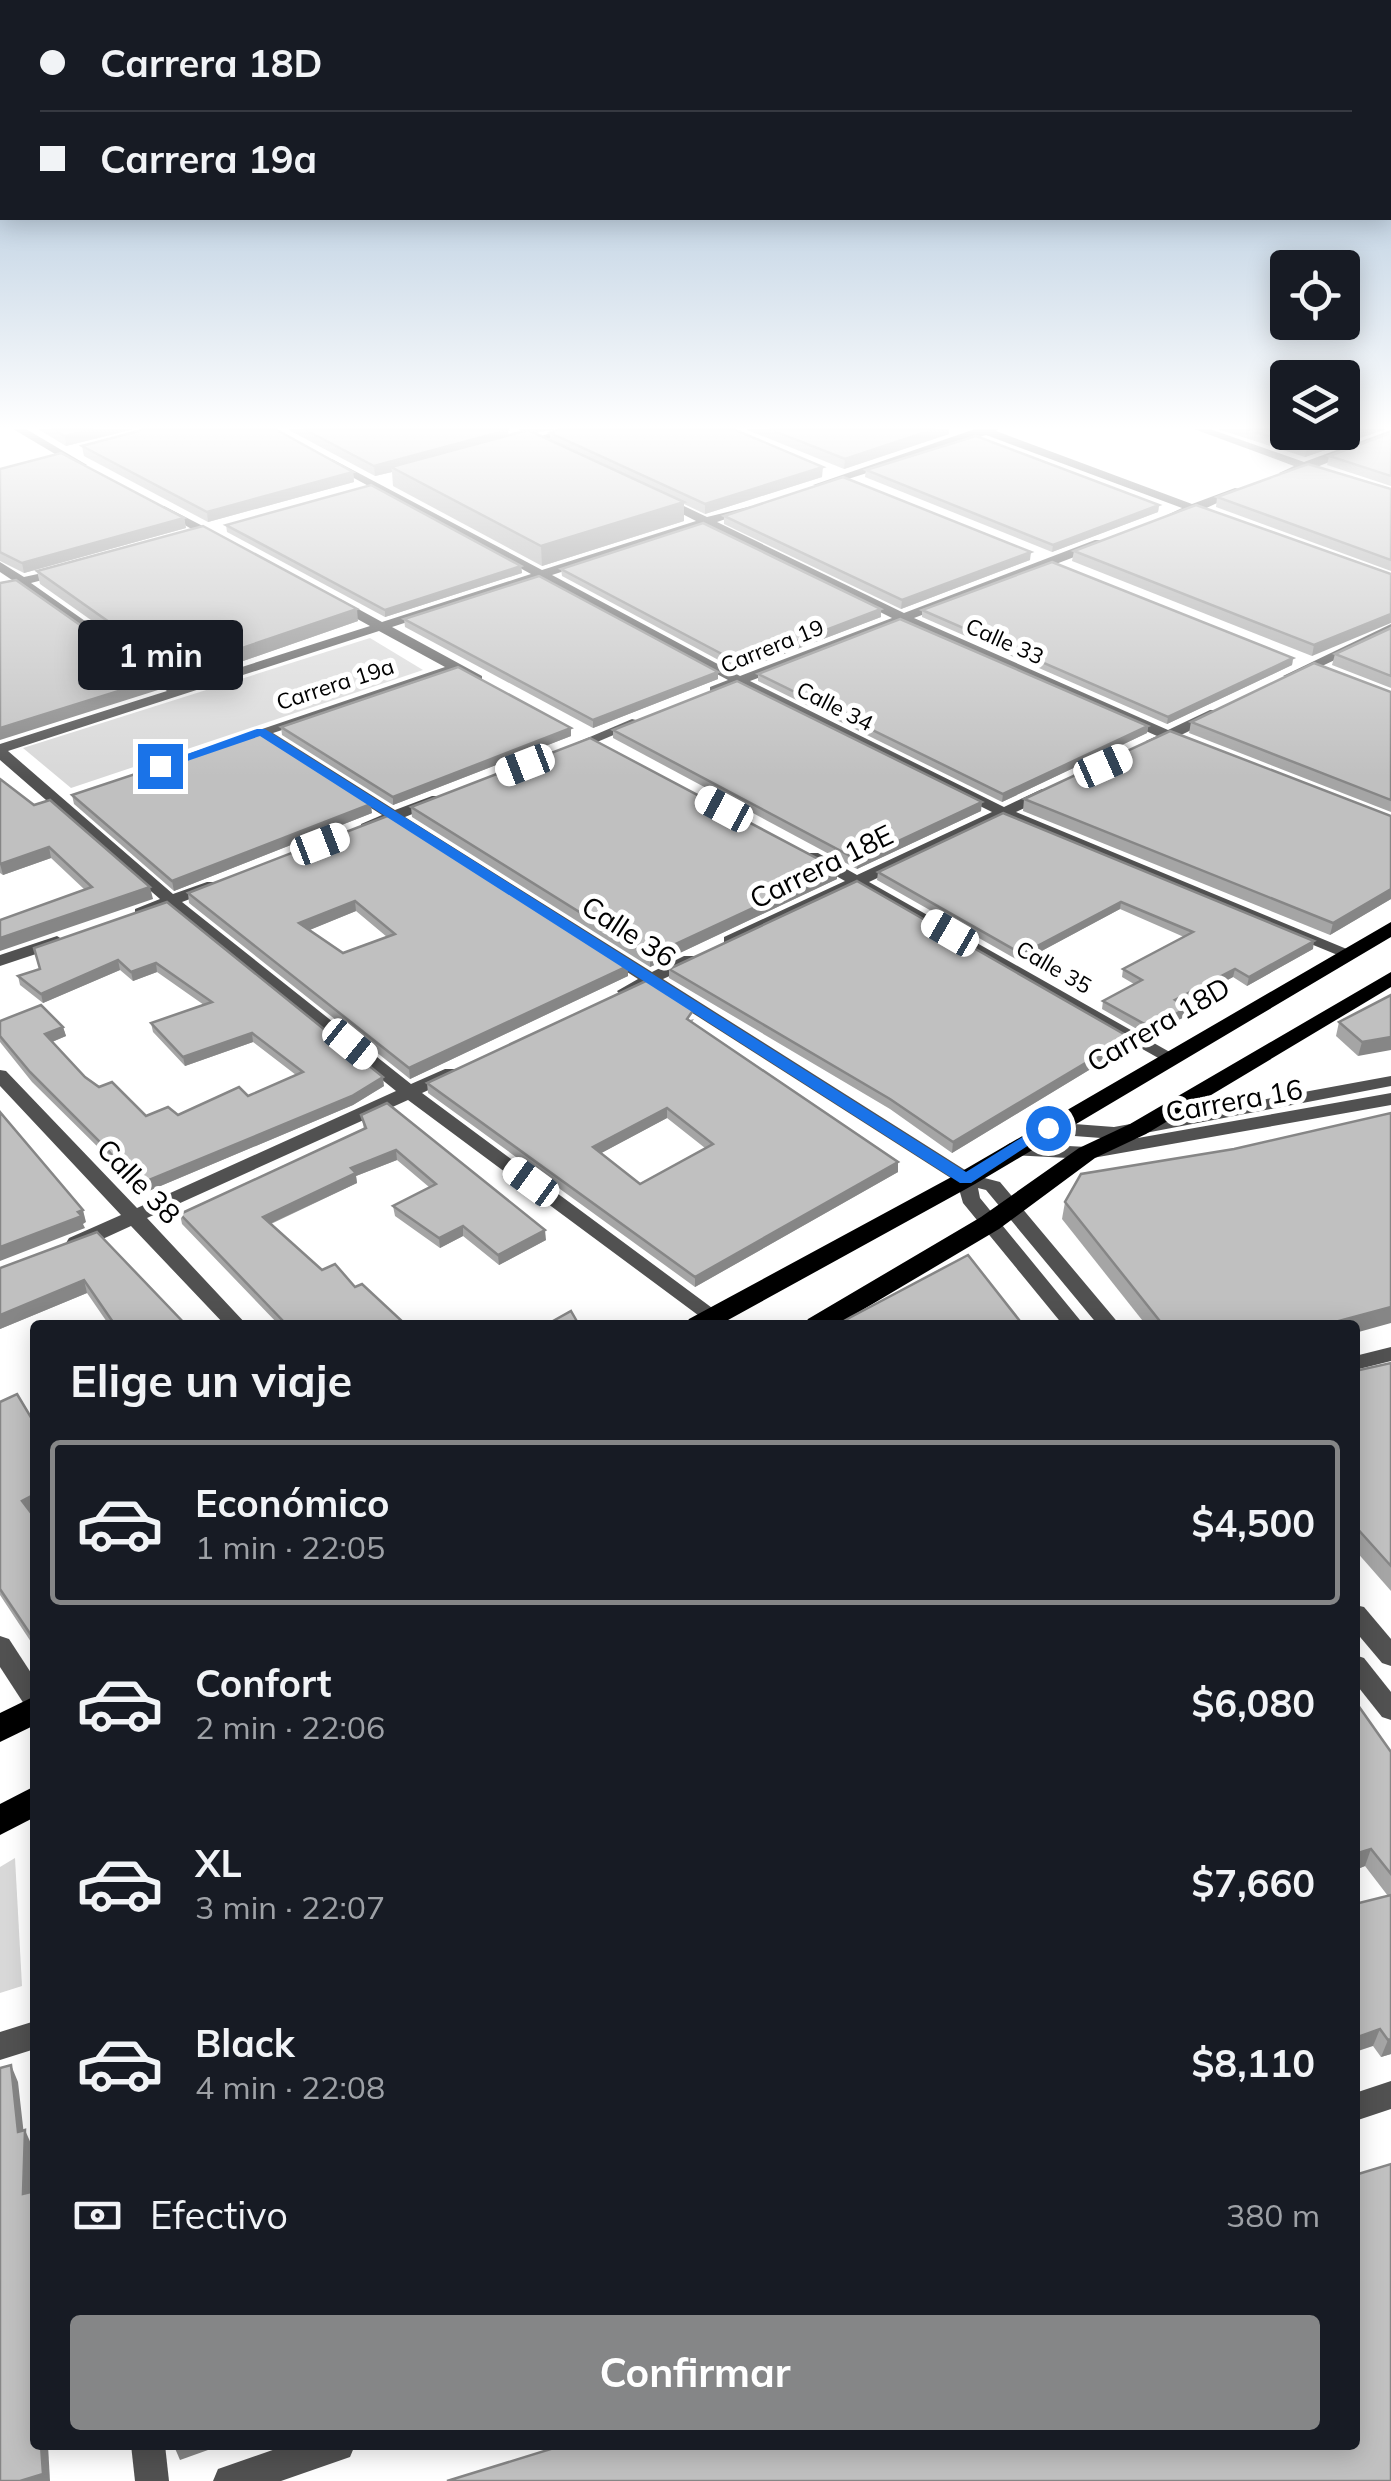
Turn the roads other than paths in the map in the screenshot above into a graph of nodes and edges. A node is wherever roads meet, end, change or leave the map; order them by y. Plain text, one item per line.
1 (231, 545) edge
2 (487, 545) edge
3 (634, 545) edge
4 (756, 545) edge
5 (1094, 545) edge
6 (241, 550) edge
7 (1031, 554) edge
8 (1048, 562) junction
9 (0, 566) edge
10 (78, 566) edge
11 (1066, 568) edge
12 (542, 574) junction
13 (24, 581) junction
14 (0, 587) edge
15 (328, 598) edge
16 (900, 617) junction
17 (381, 626) junction
18 (1391, 628) edge
19 (1293, 659) edge
20 (456, 668) junction
21 (1318, 669) junction
22 (739, 681) junction
23 (1275, 684) edge
24 (490, 686) edge
25 (177, 692) junction
26 (702, 696) edge
27 (1240, 701) edge
28 (647, 718) edge
29 (574, 731) edge
30 (261, 732) junction
31 (1170, 736) junction
32 (591, 740) junction
33 (1188, 743) edge
34 (609, 749) edge
35 (0, 751) edge
36 (1136, 751) edge
37 (555, 754) edge
38 (169, 763) edge
39 (1070, 782) edge
40 (447, 795) edge
41 (1003, 812) junction
42 (394, 816) junction
43 (356, 830) edge
44 (803, 851) edge
45 (856, 879) junction
46 (227, 880) edge
47 (171, 901) junction
48 (120, 919) edge
49 (1391, 928) edge
50 (68, 937) edge
51 (718, 946) edge
52 (1346, 952) junction
53 (702, 955) edge
54 (0, 960) edge
55 (1391, 978) edge
56 (650, 980) junction
57 (616, 996) edge
58 (1169, 1059) junction
59 (461, 1068) edge
60 (0, 1075) edge
61 (1391, 1081) edge
62 (409, 1092) junction
63 (1391, 1099) edge
64 (1048, 1128) junction
65 (1138, 1129) junction
66 (1010, 1149) junction
67 (1087, 1153) junction
68 (966, 1179) junction
69 (1010, 1208) junction
70 (136, 1219) junction
71 (990, 1223) junction
72 (51, 1252) edge
73 (232, 1320) edge
74 (705, 1320) edge
75 (708, 1320) edge
76 (825, 1320) edge
77 (1070, 1320) edge
78 (1106, 1320) edge
79 (1391, 1354) edge
80 (1360, 1361) edge
81 (1360, 1620) edge
82 (0, 1646) edge
83 (1391, 1658) edge
84 (1360, 1667) edge
85 (1360, 1673) edge
86 (30, 1692) edge
87 (1391, 1710) edge
88 (30, 1712) edge
89 (0, 1728) edge
90 (30, 1803) edge
91 (0, 1821) edge
92 (30, 2037) edge
93 (0, 2046) edge
94 (1391, 2096) edge
95 (1360, 2106) edge
96 (149, 2450) edge
97 (323, 2450) edge
98 (152, 2481) edge
99 (230, 2481) edge

1 - 6 street
2 - 12 street, Calle 34
3 - 12 street
4 - 16 street, Calle 33
5 - 8 street, Carrera 19
7 - 8 street
8 - 11 street
8 - 16 street, Carrera 19
9 - 13 street
10 - 13 street
12 - 17 street
12 - 22 street, Calle 34
13 - 14 street
13 - 25 street
15 - 17 street
16 - 22 street, Carrera 19
16 - 31 street, Calle 33
17 - 20 street
17 - 25 street
18 - 21 street
19 - 21 street
20 - 24 street
20 - 30 street, Carrera 19a
21 - 23 street
22 - 26 street, Carrera 19
22 - 41 street, Calle 34
25 - 35 street
27 - 31 street
28 - 32 street
29 - 32 street
30 - 38 street, Carrera 19a
30 - 42 street, Calle 36
31 - 33 street, Calle 33
31 - 36 street
32 - 34 street
32 - 37 street
35 - 47 street
39 - 41 street, Carrera 18E
40 - 42 street
41 - 45 street, Carrera 18E
41 - 52 street, Calle 34
42 - 43 street
42 - 56 street, Calle 36
44 - 45 street, Calle 35
45 - 51 street, Carrera 18E
45 - 58 street, Calle 35
46 - 47 street
47 - 48 street
47 - 62 street
49 - 52 main road, Carrera 18D
50 - 54 street
52 - 58 main road, Carrera 18D
53 - 56 street
55 - 65 main road
56 - 57 street
56 - 68 street, Calle 36
58 - 64 main road, Carrera 18D
59 - 62 street
60 - 70 street, Calle 38
61 - 65 street, Carrera 16
62 - 70 street
62 - 74 street
63 - 67 street, Carrera 16
64 - 65 street, Carrera 16
64 - 66 main road, Carrera 18D
65 - 67 main road
66 - 67 street, Carrera 16
66 - 68 main road, Carrera 18D
67 - 69 main road
68 - 69 street, Calle 36
68 - 71 street, Calle 36
68 - 75 main road, Carrera 18D
69 - 71 main road
69 - 78 street, Calle 36
70 - 72 street
70 - 73 street, Calle 38
71 - 76 main road
71 - 77 street, Calle 36
79 - 80 street
81 - 83 street
82 - 86 street
83 - 84 street
85 - 87 street
88 - 89 main road
90 - 91 main road
92 - 93 street
94 - 95 street
96 - 98 street
97 - 99 street

